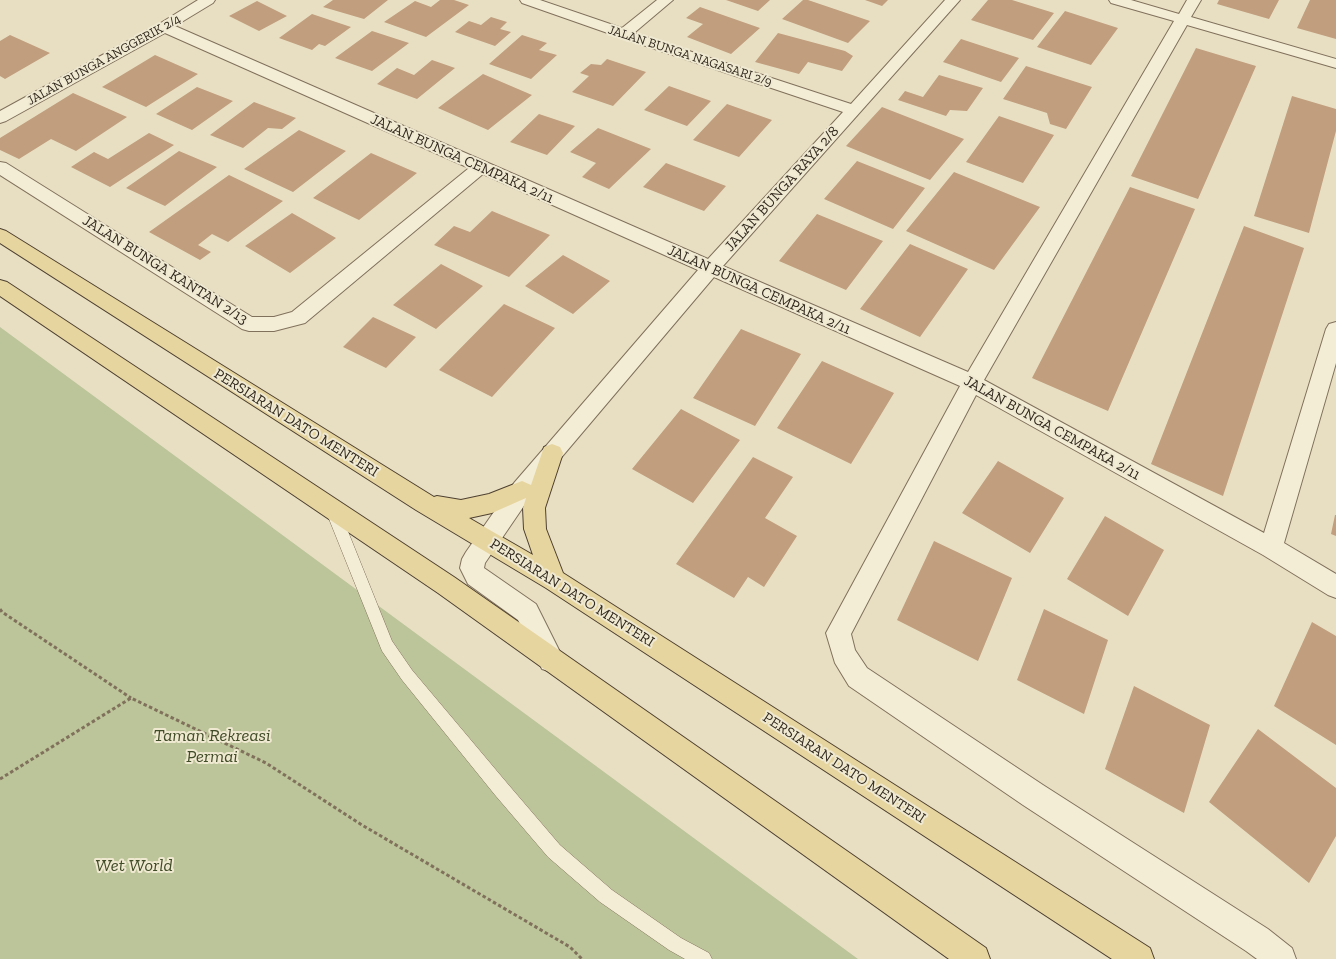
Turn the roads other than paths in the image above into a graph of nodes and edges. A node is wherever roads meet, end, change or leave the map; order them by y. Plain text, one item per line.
1 (208, 0) edge
2 (527, 0) edge
3 (666, 0) edge
4 (952, 0) edge
5 (1116, 0) edge
6 (1194, 0) edge
7 (1183, 20) junction
8 (164, 27) junction
9 (624, 34) junction
10 (1336, 64) edge
11 (854, 110) junction
12 (0, 118) edge
13 (0, 167) edge
14 (481, 167) junction
15 (0, 235) edge
16 (710, 269) junction
17 (0, 287) edge
18 (1336, 329) edge
19 (972, 383) junction
20 (552, 453) junction
21 (522, 490) junction
22 (424, 503) junction
23 (332, 509) junction
24 (486, 540) junction
25 (1270, 548) junction
26 (554, 580) junction
27 (1336, 587) edge
28 (551, 660) junction
29 (703, 959) edge
30 (975, 959) edge
31 (1139, 959) edge
32 (1281, 959) edge

1 - 8 street, JALAN BUNGA ANGGERIK 2/4
2 - 9 street, JALAN BUNGA NAGASARI 2/9
3 - 9 street
4 - 11 street, JALAN BUNGA RAYA 2/8
5 - 7 street
6 - 7 street
7 - 10 street
7 - 19 street
8 - 12 street, JALAN BUNGA ANGGERIK 2/4
8 - 14 street, JALAN BUNGA CEMPAKA 2/11
9 - 11 street, JALAN BUNGA NAGASARI 2/9
11 - 16 street, JALAN BUNGA RAYA 2/8
13 - 14 street, JALAN BUNGA KANTAN 2/13
14 - 16 street, JALAN BUNGA CEMPAKA 2/11
15 - 22 main road, PERSIARAN DATO MENTERI
16 - 19 street, JALAN BUNGA CEMPAKA 2/11
16 - 20 street, JALAN BUNGA RAYA 2/8
17 - 23 main road
18 - 25 street
19 - 25 street, JALAN BUNGA CEMPAKA 2/11
19 - 32 street
20 - 21 street, JALAN BUNGA RAYA 2/8
20 - 26 main road
21 - 22 main road
21 - 24 street, JALAN BUNGA RAYA 2/8
22 - 24 main road, PERSIARAN DATO MENTERI
23 - 28 main road
23 - 29 lane
24 - 26 main road, PERSIARAN DATO MENTERI
24 - 28 street, JALAN BUNGA RAYA 2/8
25 - 27 street, JALAN BUNGA CEMPAKA 2/11
26 - 31 main road, PERSIARAN DATO MENTERI
28 - 30 main road

